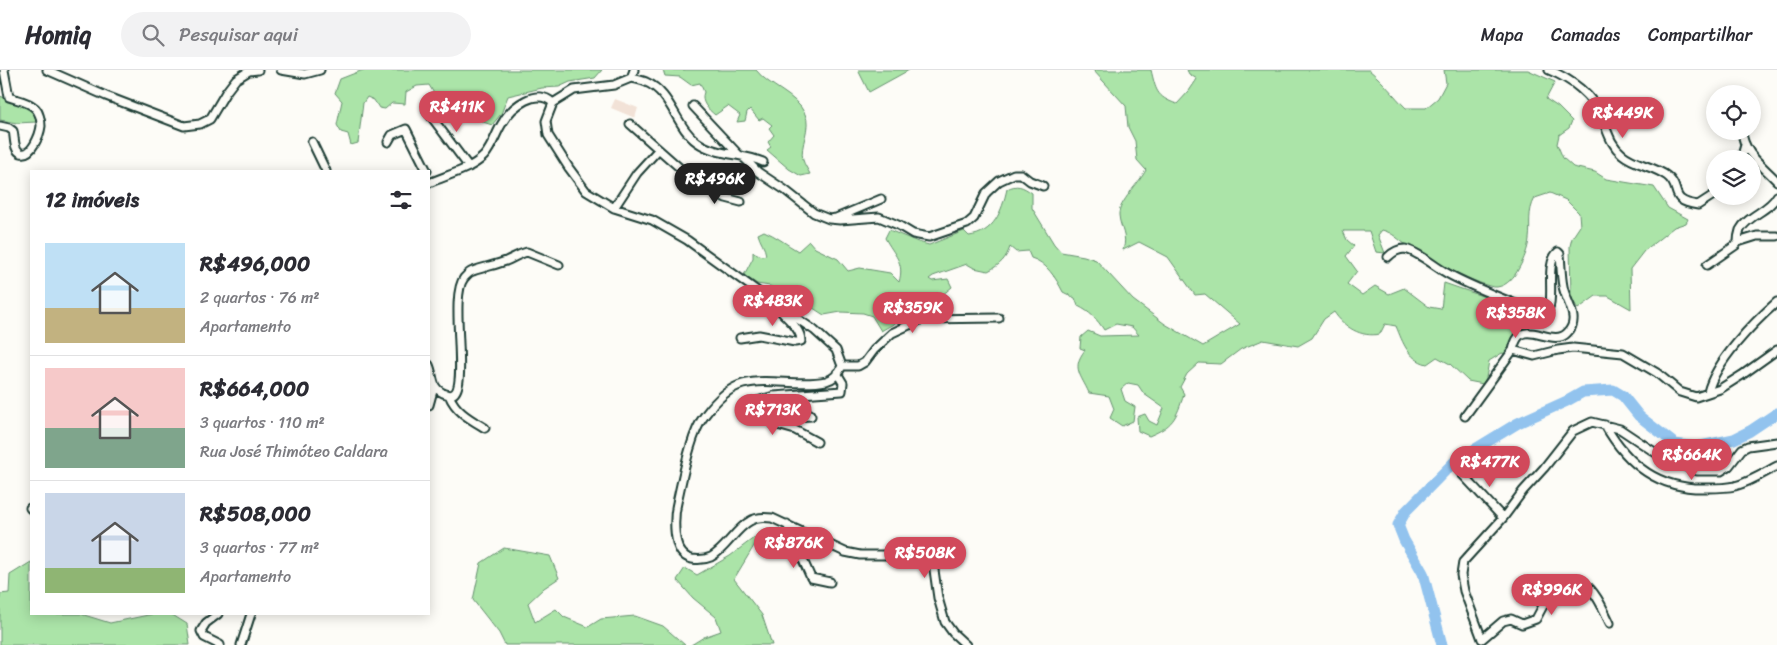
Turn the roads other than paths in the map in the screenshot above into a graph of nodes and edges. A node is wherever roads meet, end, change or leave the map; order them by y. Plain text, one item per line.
1 (4, 70) edge
2 (47, 70) edge
3 (258, 70) edge
4 (281, 70) edge
5 (320, 70) edge
6 (1549, 70) edge
7 (633, 74) edge
8 (553, 103) junction
9 (693, 106) dead end
10 (427, 111) dead end
11 (630, 124) dead end
12 (0, 126) edge
13 (1743, 140) edge
14 (312, 142) dead end
15 (388, 142) dead end
16 (1745, 145) junction
17 (658, 150) junction
18 (1744, 150) edge
19 (741, 155) junction
20 (763, 162) dead end
21 (469, 167) junction
22 (326, 170) edge
23 (426, 170) edge
24 (430, 177) edge
25 (1777, 181) edge
26 (1043, 186) dead end
27 (1777, 196) edge
28 (881, 199) dead end
29 (1706, 200) edge
30 (741, 202) dead end
31 (614, 208) junction
32 (829, 219) junction
33 (1777, 236) edge
34 (1738, 242) junction
35 (1388, 257) dead end
36 (559, 265) dead end
37 (1707, 265) dead end
38 (771, 301) junction
39 (1777, 302) edge
40 (999, 318) dead end
41 (740, 338) dead end
42 (1513, 350) junction
43 (1777, 350) edge
44 (842, 366) junction
45 (430, 367) edge
46 (837, 374) junction
47 (434, 387) junction
48 (1708, 392) junction
49 (449, 395) junction
50 (774, 396) junction
51 (430, 401) edge
52 (754, 402) dead end
53 (1465, 416) dead end
54 (1605, 425) junction
55 (485, 428) dead end
56 (817, 442) dead end
57 (1777, 442) edge
58 (1777, 466) edge
59 (1462, 474) dead end
60 (1503, 518) junction
61 (787, 524) junction
62 (830, 582) dead end
63 (217, 615) edge
64 (250, 615) edge
65 (1610, 624) dead end
66 (1481, 642) edge
67 (220, 645) edge
68 (241, 645) edge
69 (966, 645) edge

1 - 12 street
2 - 3 street
4 - 5 street
6 - 29 street
7 - 8 street
7 - 19 street
8 - 21 street
8 - 31 street
9 - 19 street
10 - 21 street
11 - 17 street
13 - 16 street
14 - 22 street
15 - 23 street
16 - 18 street
16 - 25 street
17 - 30 street
17 - 31 street
19 - 20 street
19 - 32 street
21 - 24 street
26 - 32 street
27 - 34 street
28 - 32 street
31 - 38 street
33 - 34 street
34 - 37 street
35 - 42 street
36 - 49 street
38 - 41 street
38 - 44 street
39 - 48 street
40 - 44 street
42 - 48 street
42 - 53 street
43 - 48 street
44 - 46 street
45 - 47 street
46 - 50 street
46 - 61 street
47 - 49 street
47 - 51 street
49 - 55 street
50 - 52 street
50 - 56 street
54 - 57 street
54 - 58 street
54 - 60 street
59 - 60 street
60 - 66 street
61 - 62 street
61 - 69 street
63 - 67 street
64 - 68 street
65 - 66 street

